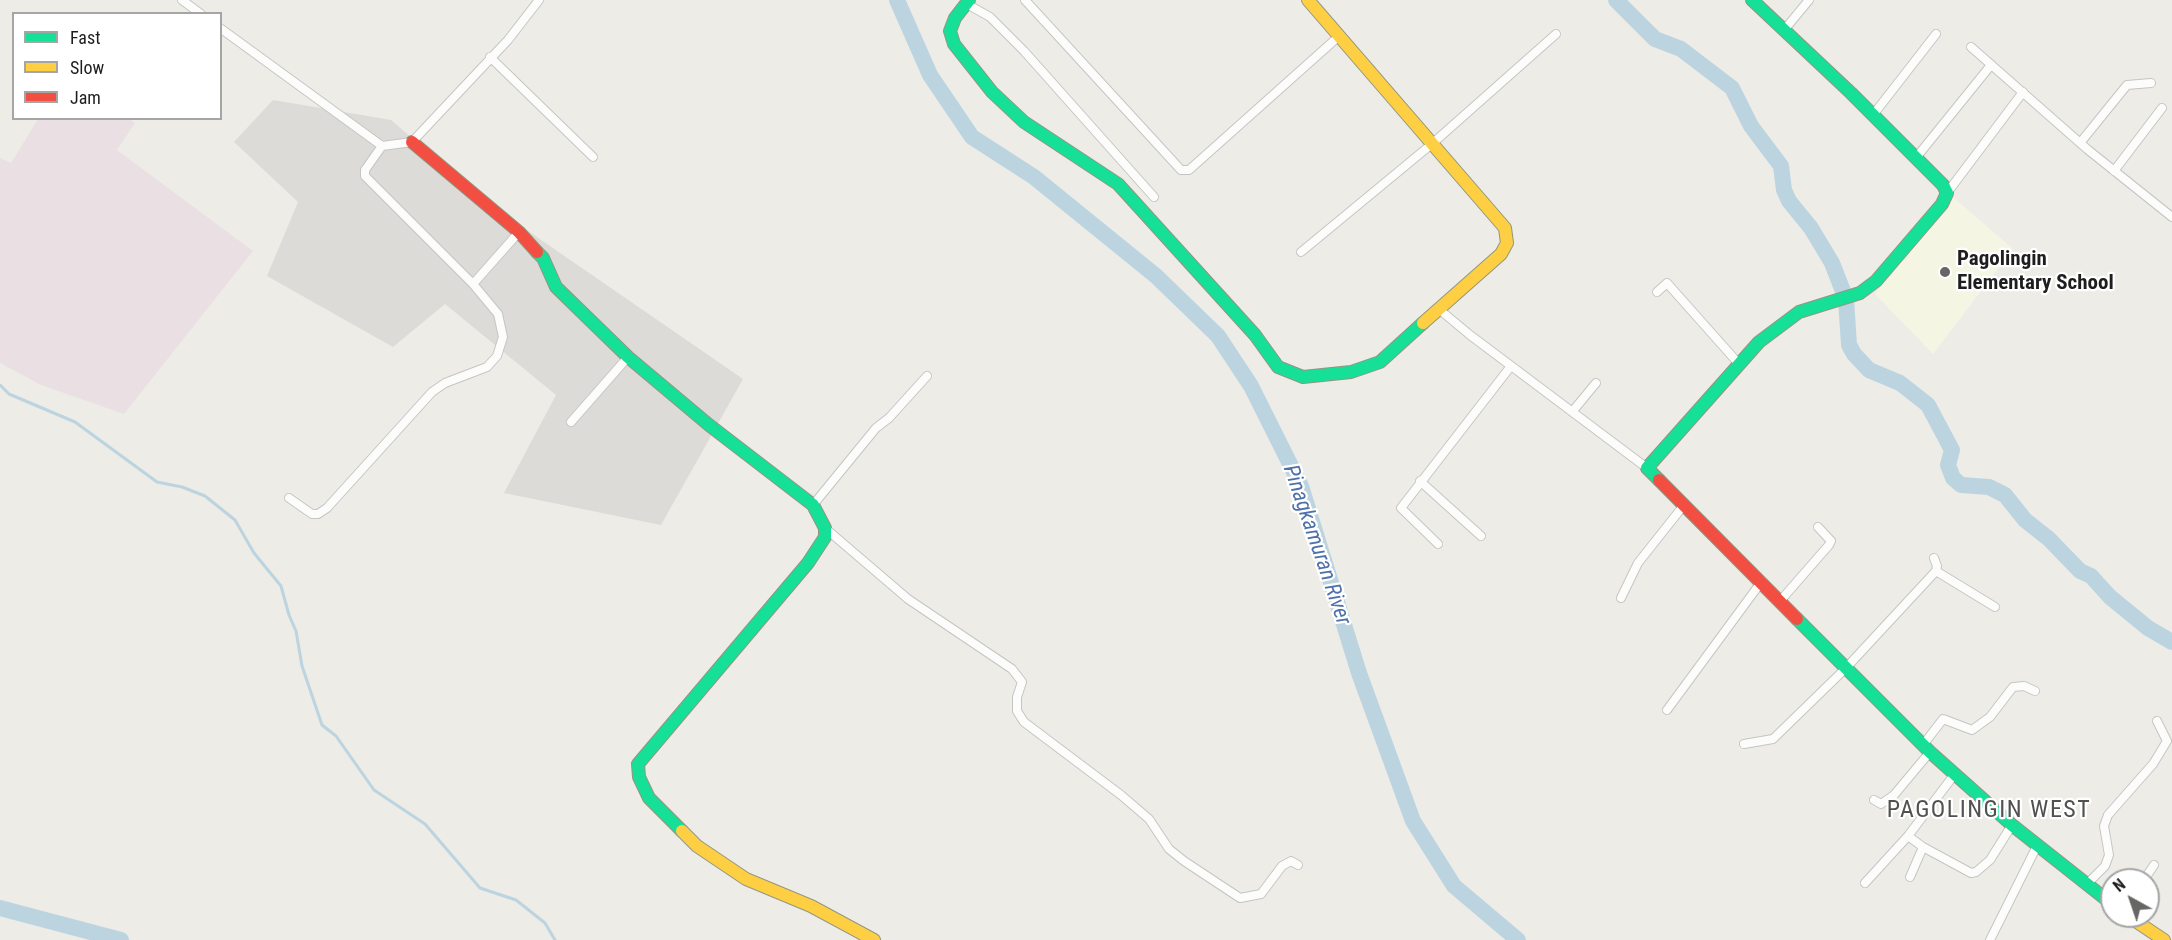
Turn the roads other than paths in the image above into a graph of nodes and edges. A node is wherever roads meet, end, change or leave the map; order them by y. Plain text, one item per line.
1 (182, 0) edge
2 (539, 0) edge
3 (1025, 0) edge
4 (1308, 0) edge
5 (1752, 0) edge
6 (1809, 0) edge
7 (967, 2) edge
8 (198, 12) edge
9 (222, 29) edge
10 (1785, 29) junction
11 (1556, 34) dead end
12 (1936, 34) dead end
13 (1338, 37) junction
14 (1971, 46) dead end
15 (490, 57) junction
16 (1991, 65) junction
17 (2151, 83) dead end
18 (2023, 92) junction
19 (2162, 108) dead end
20 (1873, 115) junction
21 (412, 142) junction
22 (1433, 143) junction
23 (2080, 143) junction
24 (382, 146) junction
25 (593, 157) dead end
26 (1915, 159) junction
27 (2114, 171) junction
28 (1947, 193) junction
29 (1154, 197) dead end
30 (2172, 217) edge
31 (519, 232) junction
32 (1301, 252) dead end
33 (473, 284) junction
34 (1657, 292) dead end
35 (1440, 310) junction
36 (628, 357) junction
37 (1739, 364) junction
38 (1511, 366) junction
39 (927, 376) dead end
40 (1596, 383) dead end
41 (1572, 412) junction
42 (571, 422) dead end
43 (1647, 468) junction
44 (1420, 481) junction
45 (289, 498) dead end
46 (813, 505) junction
47 (1684, 505) junction
48 (1818, 527) dead end
49 (825, 528) junction
50 (1481, 536) dead end
51 (1438, 544) dead end
52 (1934, 558) dead end
53 (1936, 571) junction
54 (1761, 581) junction
55 (1621, 598) dead end
56 (1780, 600) junction
57 (1995, 607) dead end
58 (1846, 668) junction
59 (2035, 691) dead end
60 (1667, 710) dead end
61 (2157, 722) dead end
62 (1744, 744) dead end
63 (1927, 748) junction
64 (1954, 775) junction
65 (1874, 800) dead end
66 (2012, 825) junction
67 (1908, 836) junction
68 (2038, 844) junction
69 (1923, 847) junction
70 (1298, 865) dead end
71 (2154, 865) dead end
72 (2152, 868) edge
73 (1910, 878) dead end
74 (1864, 883) dead end
75 (2086, 885) junction
76 (2100, 895) edge
77 (2146, 928) edge
78 (874, 940) edge
79 (1990, 940) edge
80 (2164, 940) edge

1 - 8 street
2 - 15 street
3 - 13 street
4 - 13 street
5 - 10 street
6 - 10 street
7 - 29 street
7 - 35 street
9 - 24 street
10 - 20 street
11 - 22 street
12 - 20 street
13 - 22 street
14 - 16 street
15 - 21 street
15 - 25 street
16 - 18 street
16 - 26 street
17 - 23 street
18 - 23 street
18 - 28 street
19 - 27 street
20 - 26 street
21 - 24 street
21 - 31 street
22 - 32 street
22 - 35 street
23 - 27 street
24 - 33 street
26 - 28 street
27 - 30 street
28 - 37 street
31 - 33 street
31 - 36 street
33 - 45 street
34 - 37 street
35 - 38 street
36 - 42 street
36 - 46 street
37 - 43 street
38 - 41 street
38 - 44 street
39 - 46 street
40 - 41 street
41 - 43 street
43 - 47 street
44 - 50 street
44 - 51 street
46 - 49 street
47 - 54 street
47 - 55 street
48 - 56 street
49 - 70 street
49 - 78 street
52 - 53 street
53 - 57 street
53 - 58 street
54 - 56 street
54 - 60 street
56 - 58 street
58 - 62 street
58 - 63 street
59 - 63 street
61 - 75 street
63 - 64 street
63 - 65 street
64 - 66 street
64 - 67 street
66 - 68 street
66 - 69 street
67 - 69 street
67 - 74 street
68 - 75 street
68 - 79 street
69 - 73 street
71 - 72 street
75 - 76 street
77 - 80 street

